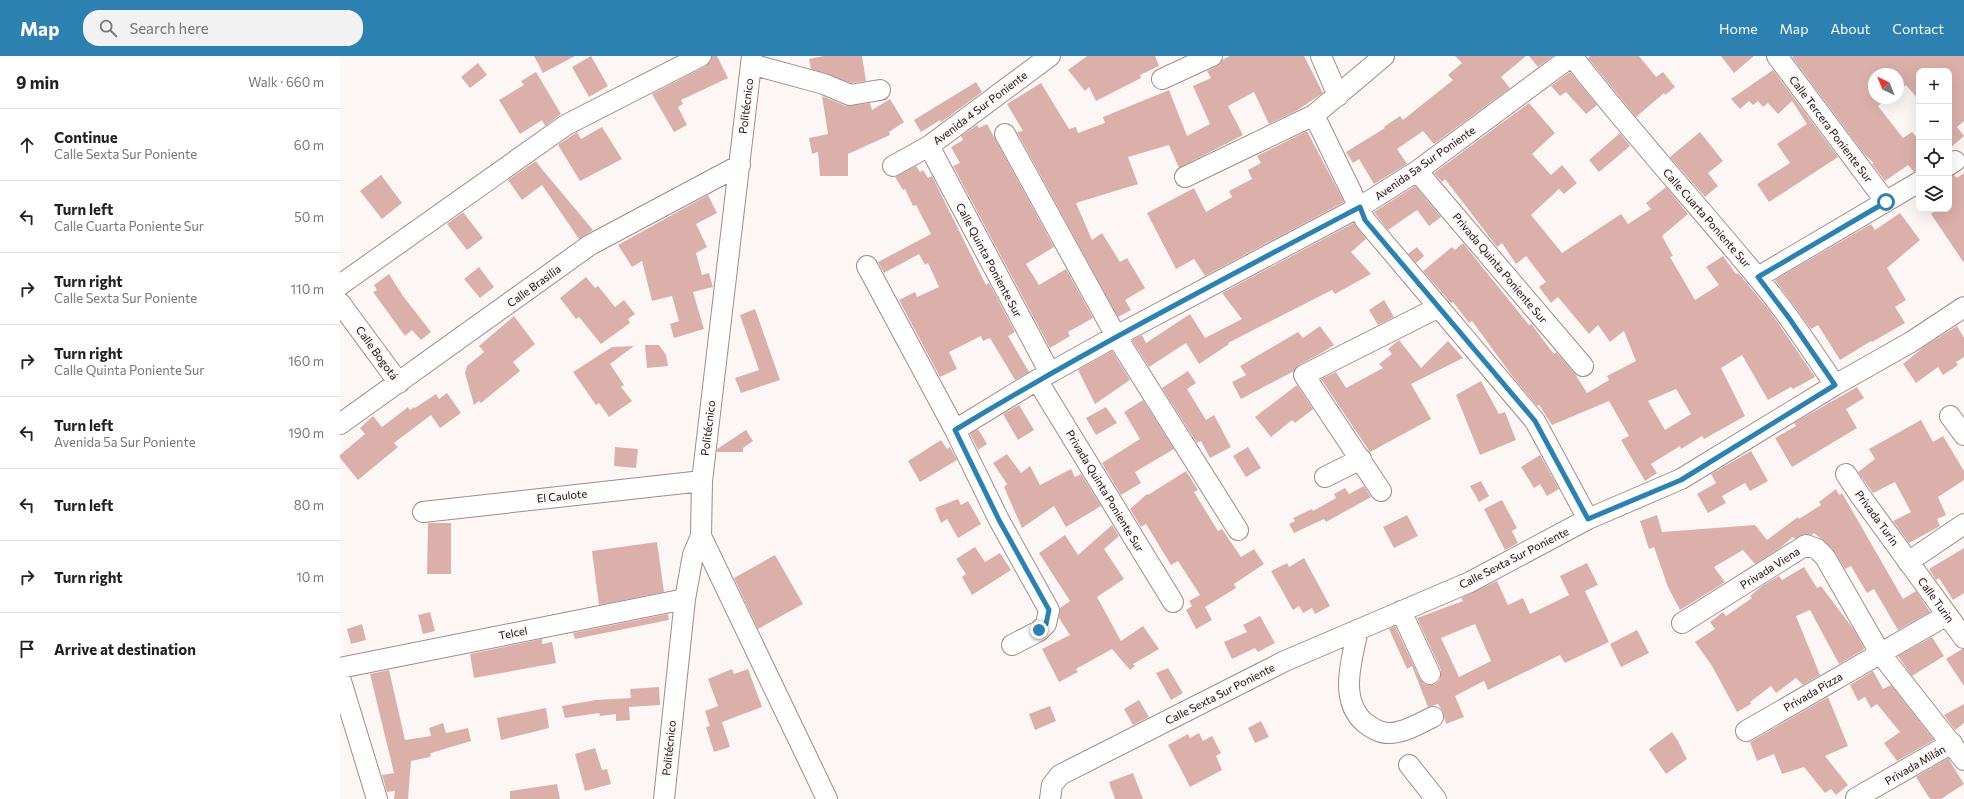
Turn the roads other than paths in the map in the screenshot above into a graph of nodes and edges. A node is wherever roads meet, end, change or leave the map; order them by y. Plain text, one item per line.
1 (700, 56) edge
2 (1050, 56) edge
3 (1212, 56) edge
4 (1321, 56) edge
5 (1384, 56) edge
6 (1572, 56) edge
7 (1777, 56) edge
8 (752, 60) edge
9 (1162, 79) dead end
10 (880, 90) dead end
11 (1338, 96) junction
12 (1314, 116) junction
13 (1005, 134) dead end
14 (929, 146) junction
15 (740, 165) junction
16 (893, 166) dead end
17 (1417, 171) junction
18 (1184, 177) dead end
19 (1916, 184) edge
20 (1886, 202) junction
21 (1360, 207) junction
22 (867, 266) dead end
23 (1758, 277) junction
24 (340, 285) edge
25 (340, 303) edge
26 (1439, 307) junction
27 (1964, 307) edge
28 (1116, 336) junction
29 (1583, 366) dead end
30 (1043, 377) junction
31 (399, 383) junction
32 (1835, 385) junction
33 (1950, 416) dead end
34 (340, 424) edge
35 (955, 430) junction
36 (1964, 435) edge
37 (1361, 459) junction
38 (1846, 474) dead end
39 (1325, 477) dead end
40 (702, 481) junction
41 (1381, 491) dead end
42 (423, 512) dead end
43 (1588, 519) junction
44 (1964, 524) edge
45 (1238, 530) dead end
46 (701, 536) junction
47 (1908, 562) junction
48 (685, 599) junction
49 (1173, 602) dead end
50 (1401, 611) junction
51 (1947, 615) junction
52 (1682, 623) dead end
53 (1358, 630) junction
54 (1963, 636) edge
55 (1012, 645) dead end
56 (1880, 653) junction
57 (340, 668) edge
58 (1430, 674) dead end
59 (340, 678) edge
60 (1433, 717) dead end
61 (1746, 731) dead end
62 (1952, 743) junction
63 (1964, 760) edge
64 (1409, 765) dead end
65 (1051, 792) edge
66 (1856, 798) edge
67 (377, 799) edge
68 (664, 799) edge
69 (827, 799) edge
70 (1436, 799) edge

1 - 24 street
2 - 14 street, Avenida 4 Sur Poniente
3 - 9 street
4 - 11 street
5 - 11 street
6 - 17 street, Avenida 5a Sur Poniente
6 - 23 street, Calle Cuarta Poniente Sur
7 - 20 street, Calle Tercera Poniente Sur
8 - 10 street
8 - 15 street, Politécnico
11 - 12 street
12 - 18 street
12 - 21 street
13 - 28 street
14 - 16 street, Avenida 4 Sur Poniente
14 - 30 street, Calle Quinta Poniente Sur
15 - 31 street, Calle Brasilia
15 - 40 street, Politécnico
17 - 21 street, Avenida 5a Sur Poniente
17 - 29 street, Privada Quinta Poniente Sur
19 - 20 street
20 - 23 street
21 - 26 street
21 - 28 street, Avenida 5a Sur Poniente
22 - 35 street
23 - 32 street, Calle Cuarta Poniente Sur
25 - 31 street, Calle Bogotá
26 - 37 street
26 - 43 street
27 - 32 street, Calle Sexta Sur Poniente
28 - 30 street, Avenida 5a Sur Poniente
28 - 45 street
30 - 35 street, Avenida 5a Sur Poniente
30 - 49 street, Privada Quinta Poniente Sur
31 - 34 street, Calle Brasilia
32 - 43 street, Calle Sexta Sur Poniente
33 - 36 street
35 - 55 street
37 - 39 street
37 - 41 street
38 - 47 street, Privada Turin
40 - 42 street, El Caulote
40 - 46 street, Politécnico
43 - 50 street, Calle Sexta Sur Poniente
44 - 47 street
46 - 48 street, Politécnico
46 - 69 street
47 - 51 street, Calle Turin
48 - 57 street, Telcel
48 - 68 street, Politécnico
50 - 53 street, Calle Sexta Sur Poniente
50 - 58 street
51 - 54 street, Calle Turin
51 - 56 street, Privada Pizza
52 - 56 street, Privada Viena
53 - 60 street
53 - 65 street, Calle Sexta Sur Poniente
56 - 61 street, Privada Pizza
56 - 62 street
59 - 67 street
62 - 63 street
62 - 66 street, Privada Milán
64 - 70 street

